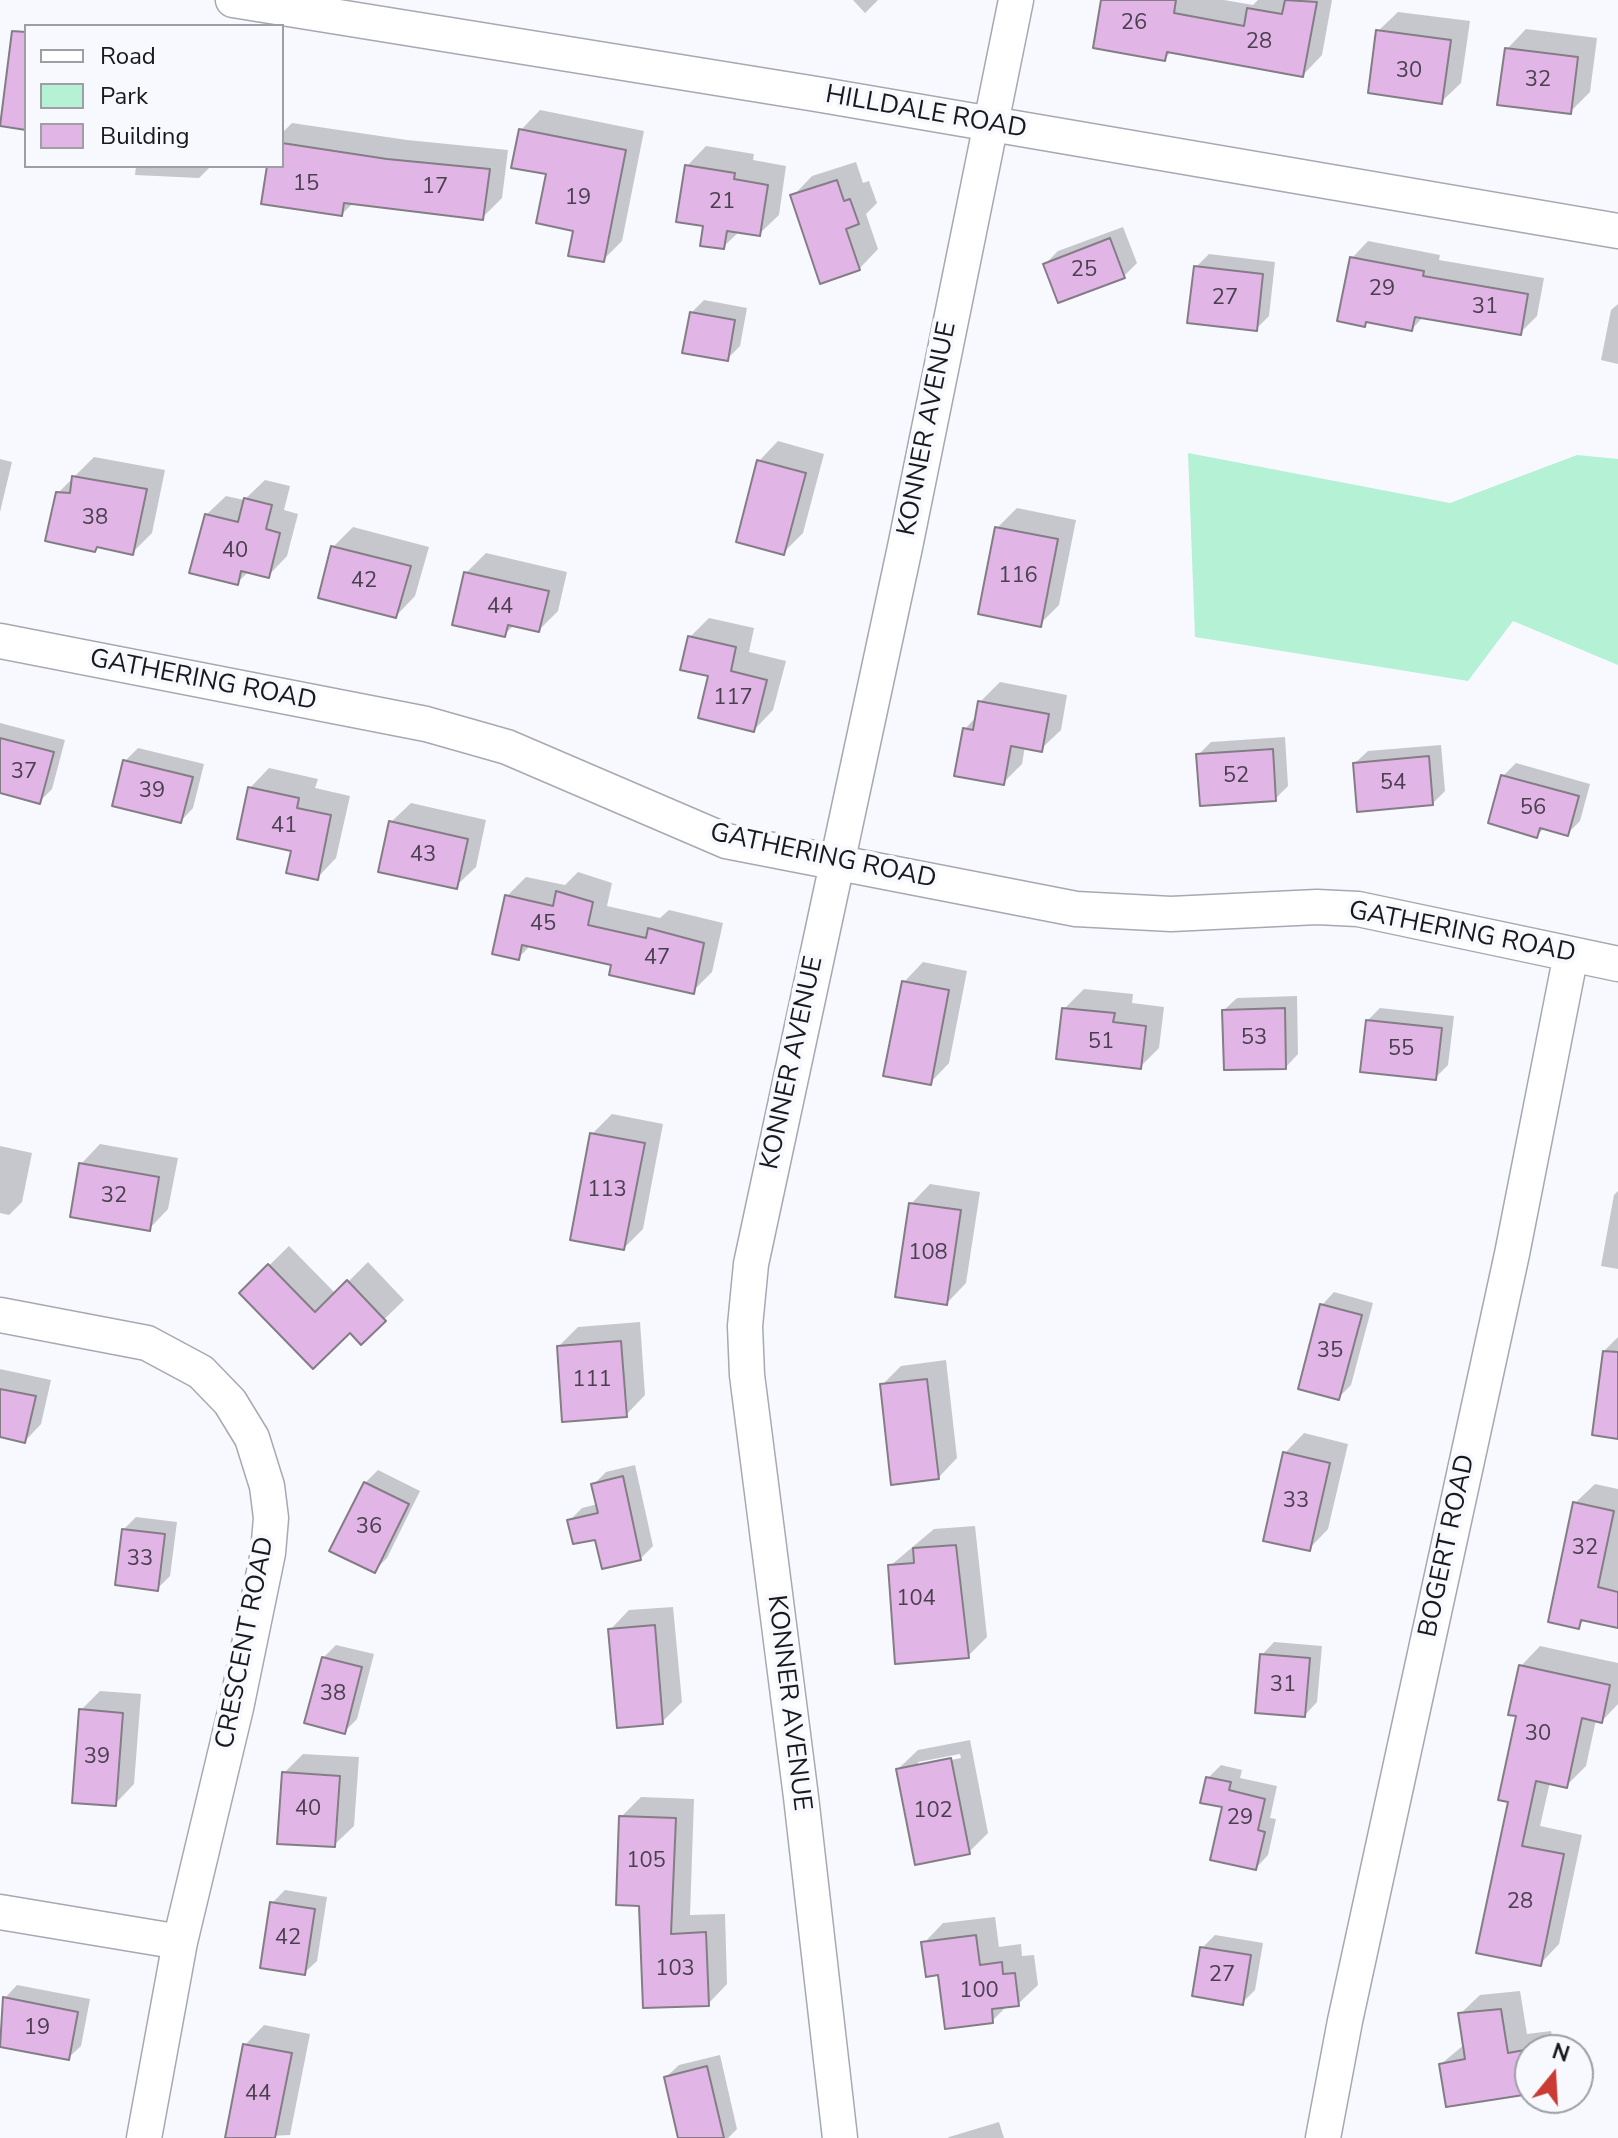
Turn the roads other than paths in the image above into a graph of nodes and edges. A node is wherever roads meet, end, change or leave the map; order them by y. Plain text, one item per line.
1 (233, 0) edge
2 (1016, 0) edge
3 (990, 124) junction
4 (1618, 231) edge
5 (0, 641) edge
6 (835, 861) junction
7 (1571, 954) junction
8 (1618, 964) edge
9 (0, 1315) edge
10 (0, 1912) edge
11 (180, 1942) junction
12 (144, 2138) edge
13 (840, 2138) edge
14 (1323, 2138) edge

1 - 3 street, HILLDALE ROAD
2 - 3 street, KONNER AVENUE
3 - 4 street, HILLDALE ROAD
3 - 6 street, KONNER AVENUE
5 - 6 street, GATHERING ROAD
6 - 7 street, GATHERING ROAD
6 - 13 street, KONNER AVENUE
7 - 8 street, GATHERING ROAD
7 - 14 street, BOGERT ROAD
9 - 11 street, CRESCENT ROAD
10 - 11 street
11 - 12 street, CRESCENT ROAD

